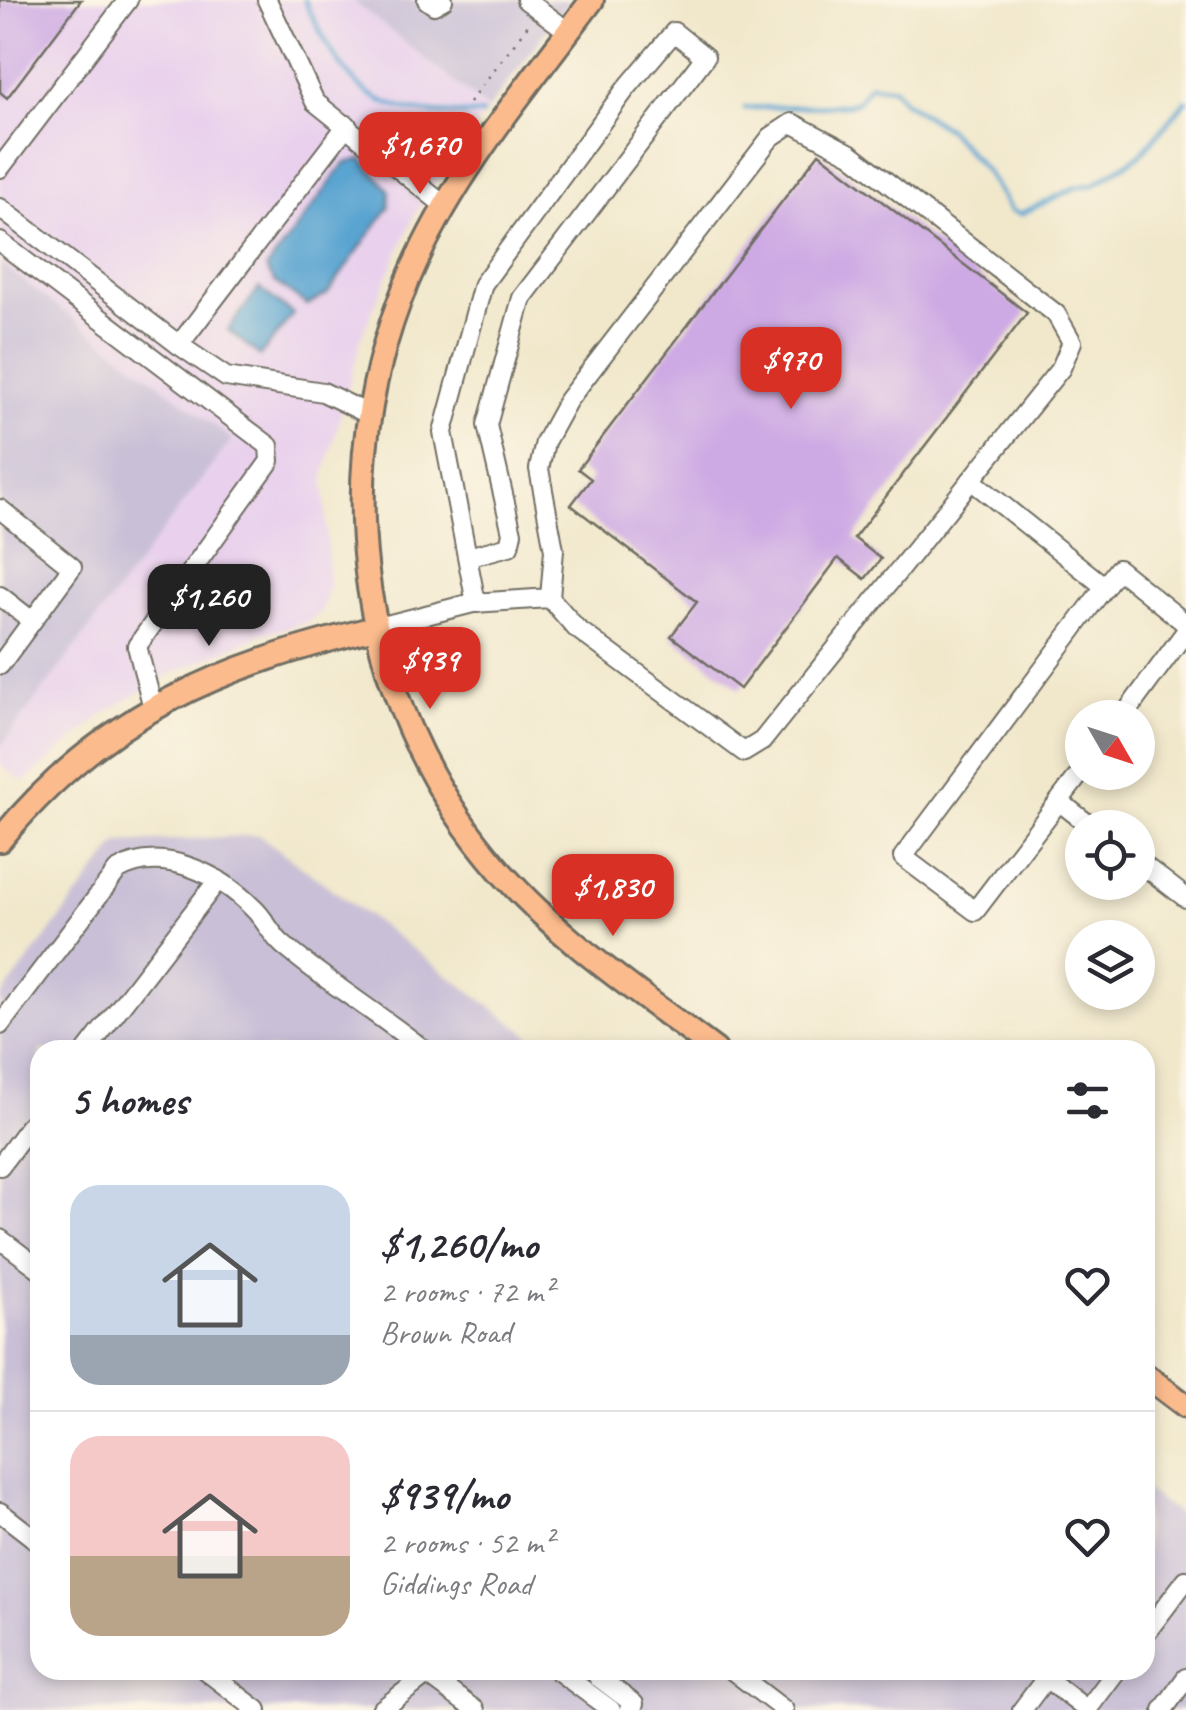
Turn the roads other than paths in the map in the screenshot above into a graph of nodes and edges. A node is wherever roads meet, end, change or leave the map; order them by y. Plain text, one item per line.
1 (128, 0) edge
2 (267, 0) edge
3 (427, 0) edge
4 (443, 0) edge
5 (592, 0) edge
6 (532, 5) edge
7 (568, 32) junction
8 (347, 125) junction
9 (0, 168) edge
10 (445, 206) junction
11 (0, 208) edge
12 (0, 242) edge
13 (179, 344) junction
14 (368, 414) junction
15 (971, 480) junction
16 (0, 509) edge
17 (468, 557) junction
18 (1105, 587) junction
19 (0, 596) edge
20 (550, 598) junction
21 (476, 603) junction
22 (32, 620) junction
23 (375, 628) junction
24 (1186, 628) edge
25 (0, 665) edge
26 (1135, 700) edge
27 (153, 708) junction
28 (1069, 790) edge
29 (1060, 802) junction
30 (1070, 810) edge
31 (0, 840) edge
32 (1155, 874) edge
33 (218, 880) junction
34 (1186, 898) edge
35 (0, 1024) edge
36 (95, 1040) edge
37 (411, 1040) edge
38 (702, 1040) edge
39 (30, 1126) edge
40 (0, 1166) edge
41 (0, 1238) edge
42 (30, 1261) edge
43 (1155, 1383) edge
44 (1186, 1406) edge
45 (0, 1512) edge
46 (30, 1535) edge
47 (1186, 1580) edge
48 (1155, 1621) edge
49 (1186, 1678) edge
50 (218, 1680) edge
51 (422, 1680) edge
52 (439, 1680) edge
53 (570, 1680) edge
54 (602, 1680) edge
55 (745, 1680) edge
56 (1045, 1680) edge
57 (1056, 1680) edge
58 (1110, 1680) edge
59 (257, 1710) edge
60 (381, 1710) edge
61 (475, 1710) edge
62 (611, 1710) edge
63 (629, 1710) edge
64 (784, 1710) edge
65 (1022, 1710) edge
66 (1087, 1710) edge
67 (1162, 1710) edge

1 - 9 lane
2 - 8 lane
3 - 4 lane
5 - 7 main road
6 - 7 lane
7 - 10 main road
8 - 10 lane
8 - 13 lane
10 - 14 main road
11 - 13 lane
12 - 27 lane
13 - 14 lane
14 - 23 main road
15 - 18 lane
15 - 20 lane
15 - 20 lane
16 - 22 lane
17 - 17 lane
17 - 21 lane
18 - 24 lane
18 - 29 lane
19 - 22 lane
20 - 21 lane
21 - 23 lane
22 - 25 lane
23 - 27 main road
23 - 38 main road
24 - 26 lane
27 - 31 main road
28 - 29 lane
29 - 30 lane
32 - 34 lane
33 - 35 lane
33 - 36 lane
33 - 37 lane
39 - 40 lane
41 - 42 lane
43 - 44 main road
45 - 46 lane
47 - 48 lane
49 - 67 lane
50 - 59 lane
51 - 60 lane
52 - 61 lane
53 - 62 lane
54 - 63 lane
55 - 64 lane
56 - 65 lane
57 - 66 lane
58 - 66 lane

